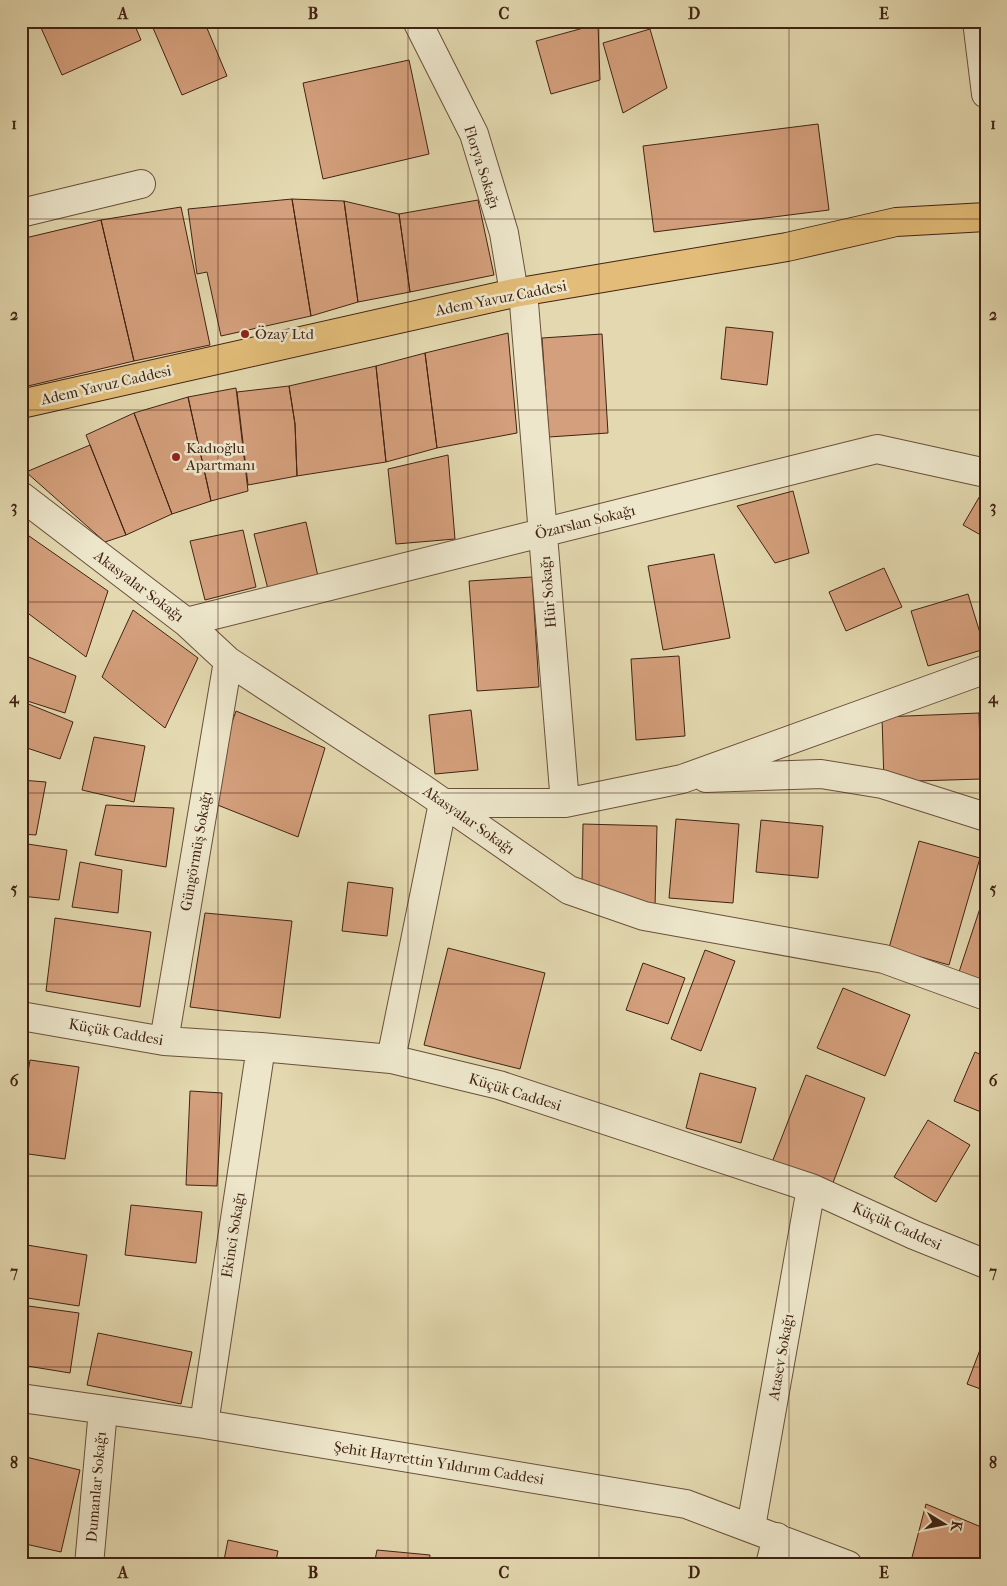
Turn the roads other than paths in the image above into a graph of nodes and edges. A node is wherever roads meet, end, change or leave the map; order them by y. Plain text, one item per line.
1 (417, 21) edge
2 (976, 21) edge
3 (986, 94) edge
4 (140, 184) dead end
5 (21, 214) edge
6 (986, 217) edge
7 (519, 292) junction
8 (21, 404) edge
9 (986, 473) edge
10 (21, 496) edge
11 (543, 532) junction
12 (186, 622) junction
13 (228, 661) junction
14 (981, 670) dead end
15 (682, 779) junction
16 (443, 803) junction
17 (565, 803) junction
18 (986, 817) edge
19 (986, 996) edge
20 (21, 1016) edge
21 (164, 1041) junction
22 (262, 1046) junction
23 (391, 1059) junction
24 (811, 1188) junction
25 (986, 1264) edge
26 (21, 1398) edge
27 (103, 1410) junction
28 (204, 1424) junction
29 (751, 1527) junction
30 (777, 1537) junction
31 (89, 1565) edge
32 (770, 1565) edge
33 (848, 1565) edge

1 - 7 street, Florya Sokağı
2 - 3 street
4 - 5 street
6 - 7 main road, Adem Yavuz Caddesi
7 - 8 main road, Adem Yavuz Caddesi
7 - 11 street, Hür Sokağı
9 - 11 street, Özarslan Sokağı
10 - 12 street, Akasyalar Sokağı
11 - 12 street, Özarslan Sokağı
11 - 17 street, Hür Sokağı
12 - 13 street, Akasyalar Sokağı
13 - 16 street, Akasyalar Sokağı
13 - 21 street, Güngörmüş Sokağı
14 - 15 street
15 - 17 street
15 - 18 street
16 - 17 street
16 - 19 street, Akasyalar Sokağı
16 - 23 street
20 - 21 street, Küçük Caddesi
21 - 22 street, Küçük Caddesi
22 - 23 street, Küçük Caddesi
22 - 28 street, Ekinci Sokağı
23 - 24 street, Küçük Caddesi
24 - 25 street, Küçük Caddesi
24 - 29 street, Atasev Sokağı
26 - 27 street, Şehit Hayrettin Yıldırım Caddesi
27 - 28 street, Şehit Hayrettin Yıldırım Caddesi
27 - 31 street, Dumanlar Sokağı
28 - 29 street, Şehit Hayrettin Yıldırım Caddesi
29 - 30 street, Şehit Hayrettin Yıldırım Caddesi
30 - 32 street
30 - 33 street, Şehit Hayrettin Yıldırım Caddesi

